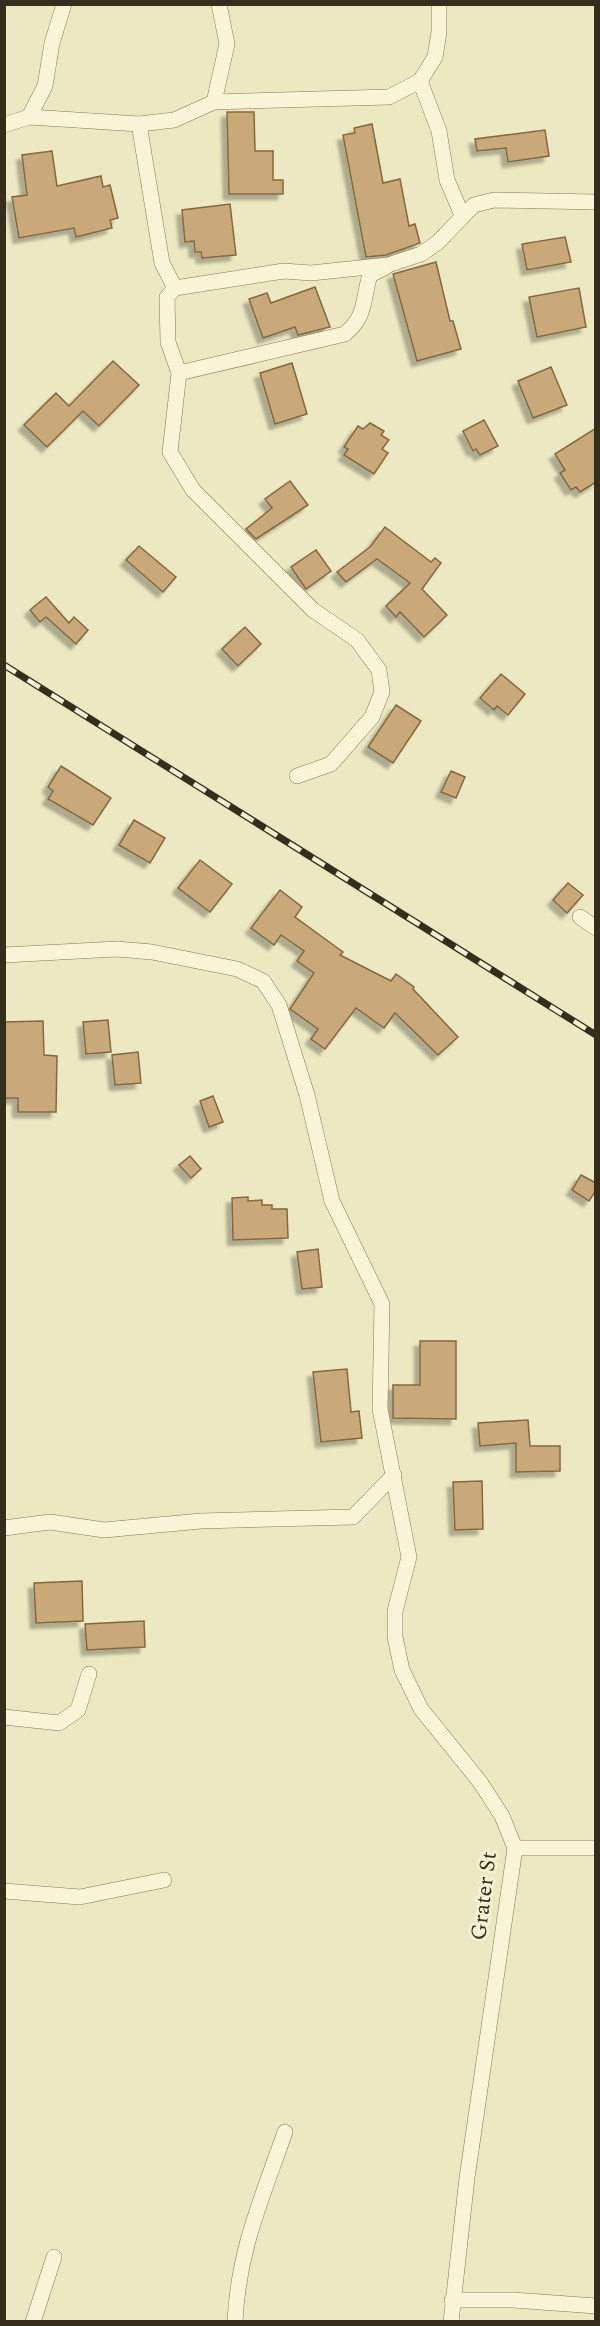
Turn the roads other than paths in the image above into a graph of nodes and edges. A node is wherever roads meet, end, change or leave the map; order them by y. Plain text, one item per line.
1 (64, 4) edge
2 (219, 4) edge
3 (439, 4) edge
4 (420, 81) junction
5 (214, 102) junction
6 (29, 117) junction
7 (139, 124) junction
8 (4, 125) edge
9 (596, 202) edge
10 (462, 215) junction
11 (388, 266) junction
12 (175, 288) junction
13 (179, 373) junction
14 (297, 776) dead end
15 (580, 917) dead end
16 (596, 928) edge
17 (4, 955) edge
18 (394, 1475) junction
19 (4, 1528) edge
20 (89, 1674) dead end
21 (4, 1717) edge
22 (515, 1848) junction
23 (596, 1848) edge
24 (164, 1880) dead end
25 (4, 1892) edge
26 (285, 2132) dead end
27 (54, 2257) dead end
28 (452, 2300) junction
29 (596, 2306) edge
30 (33, 2322) edge
31 (235, 2322) edge
32 (451, 2322) edge

1 - 6 street
2 - 5 street
3 - 4 street
4 - 5 street
4 - 10 street
5 - 7 street
6 - 7 street
6 - 8 street
7 - 12 street
9 - 10 street
10 - 11 street
11 - 12 street
11 - 13 street
12 - 13 street
13 - 14 street
15 - 16 street
17 - 18 street, Grater St
18 - 19 street
18 - 22 street, Grater St
20 - 21 street
22 - 23 street
22 - 28 street, Grater St
24 - 25 street
26 - 31 street
27 - 30 street
28 - 29 street
28 - 32 street, Grater St

